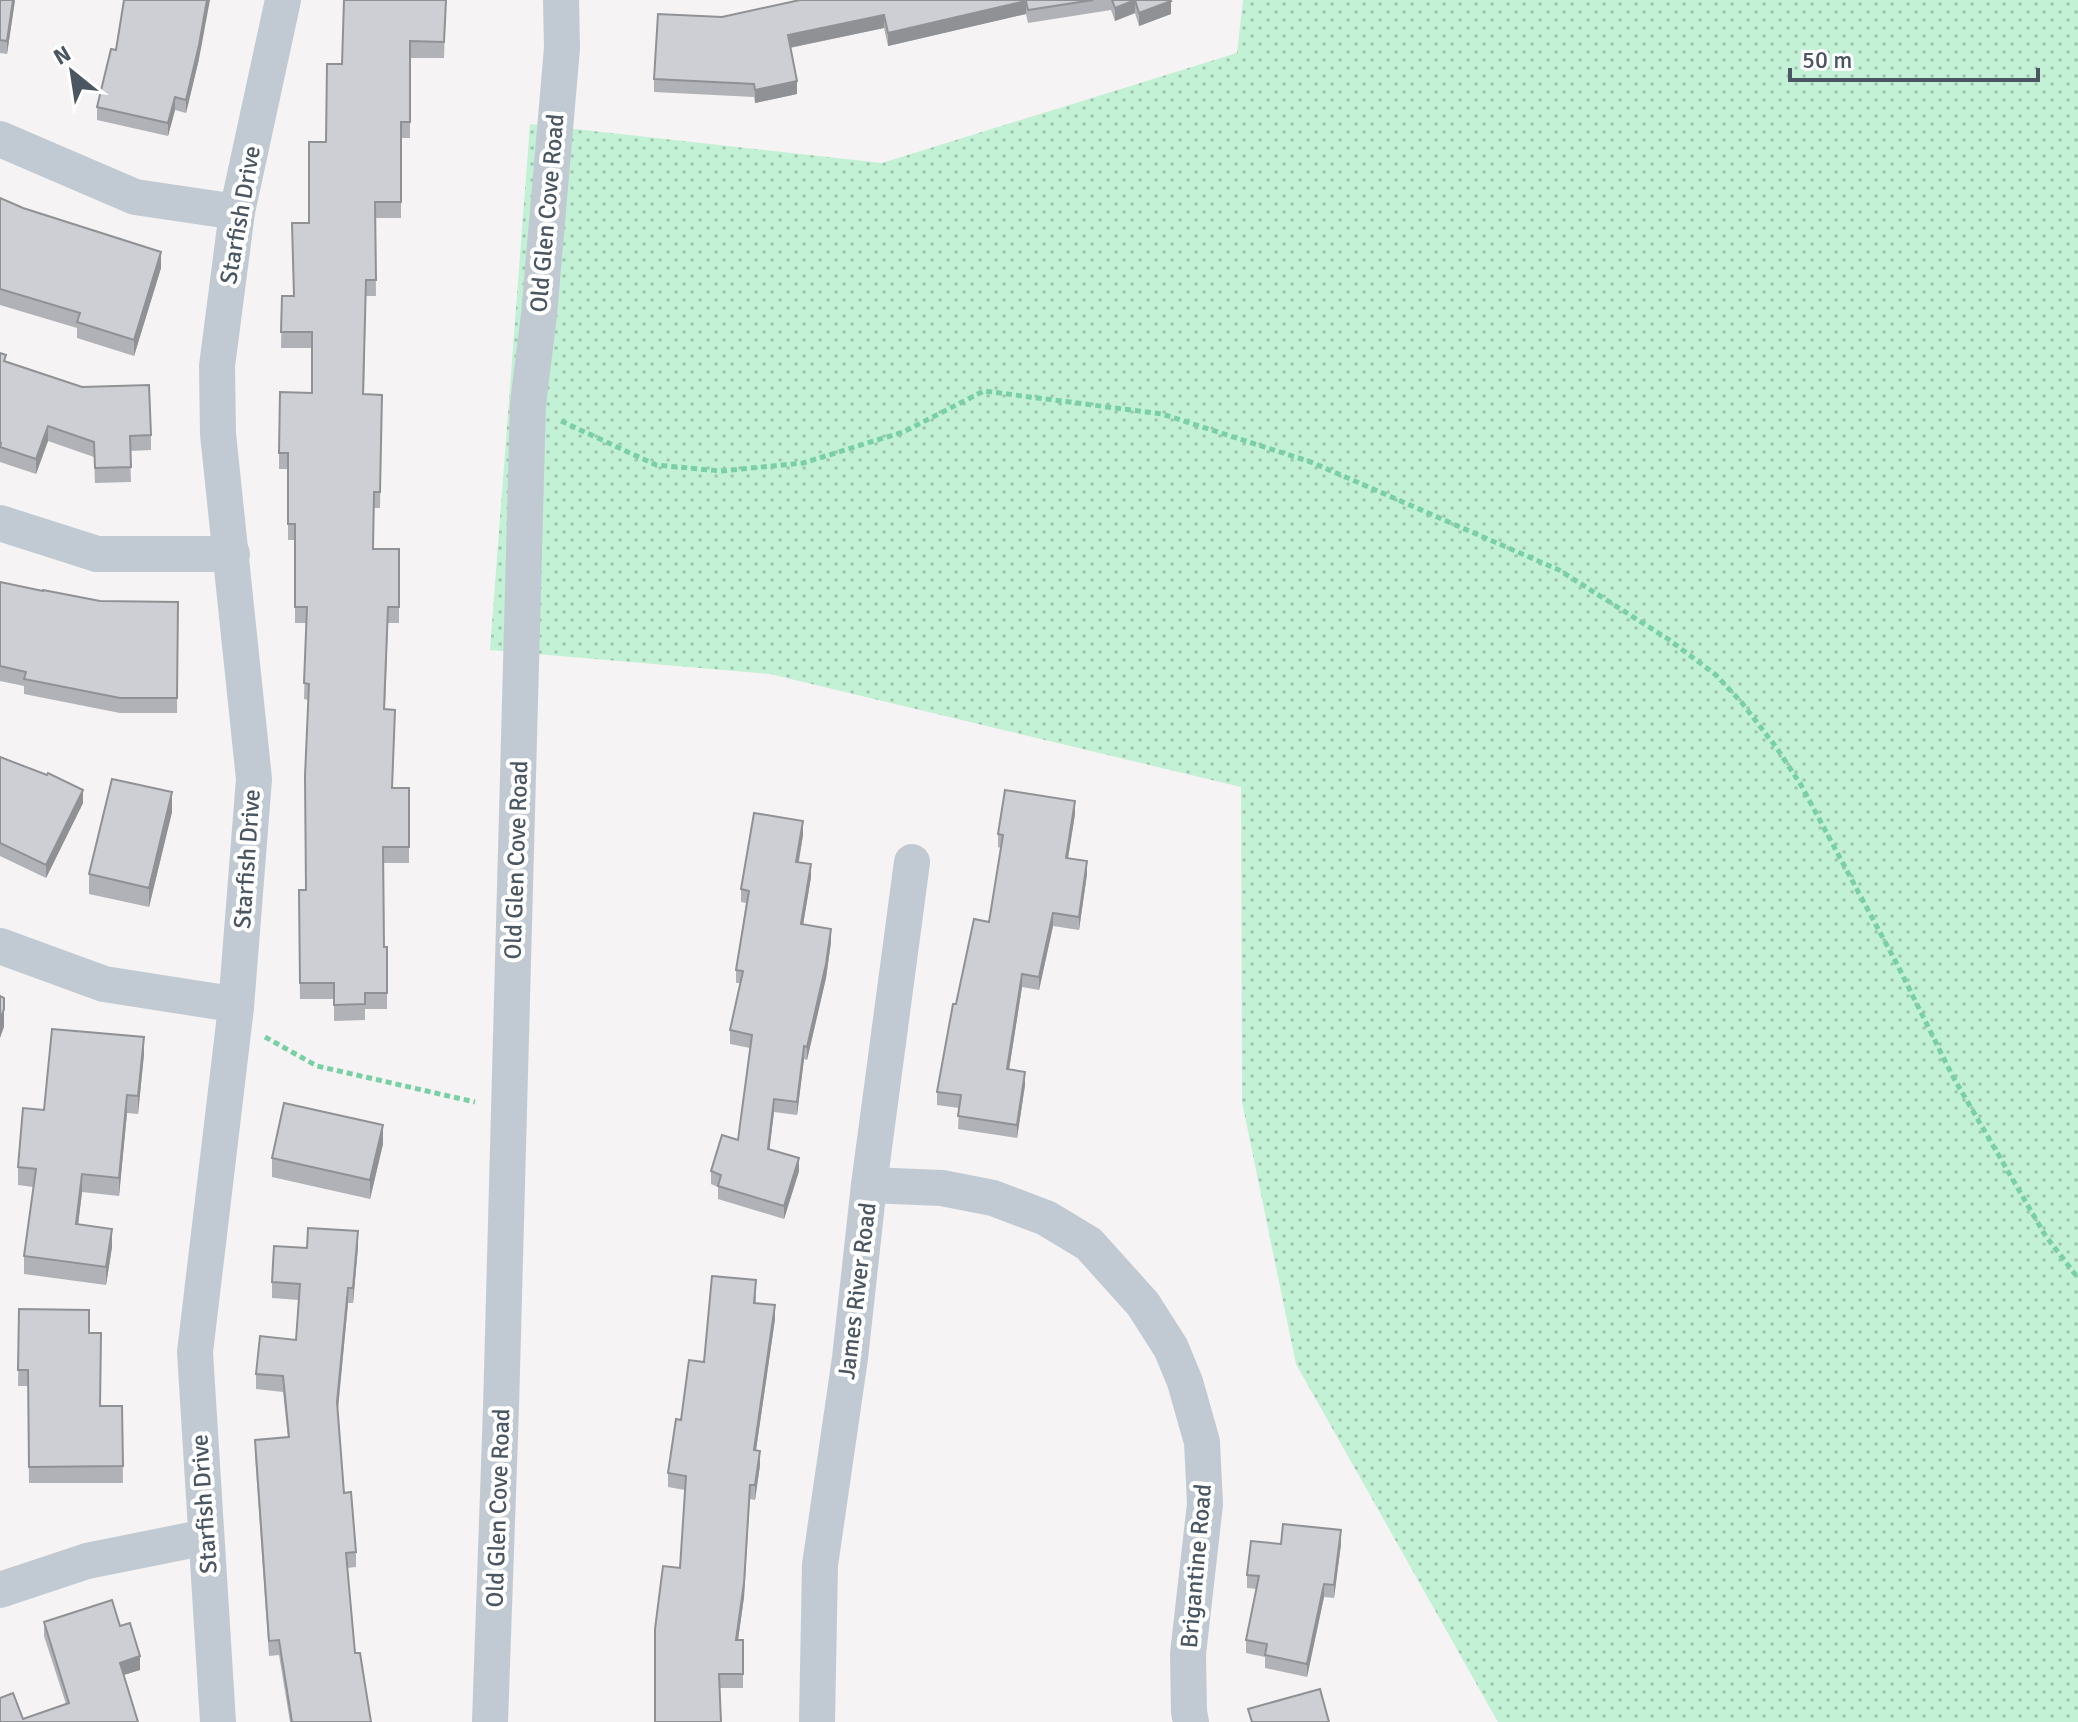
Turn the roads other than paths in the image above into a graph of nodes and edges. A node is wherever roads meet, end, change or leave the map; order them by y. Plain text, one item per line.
1 (283, 0) edge
2 (561, 0) edge
3 (0, 139) edge
4 (237, 212) junction
5 (0, 523) edge
6 (232, 554) junction
7 (912, 862) dead end
8 (0, 946) edge
9 (236, 1007) junction
10 (869, 1185) junction
11 (206, 1537) junction
12 (0, 1590) edge
13 (218, 1722) edge
14 (490, 1722) edge
15 (817, 1722) edge
16 (1191, 1722) edge

1 - 4 street, Starfish Drive
2 - 14 street, Old Glen Cove Road
3 - 4 street
4 - 6 street, Starfish Drive
5 - 6 street
6 - 9 street, Starfish Drive
7 - 10 street, James River Road
8 - 9 street
9 - 11 street, Starfish Drive
10 - 15 street, James River Road
10 - 16 street, Brigantine Road
11 - 12 street
11 - 13 street, Starfish Drive

